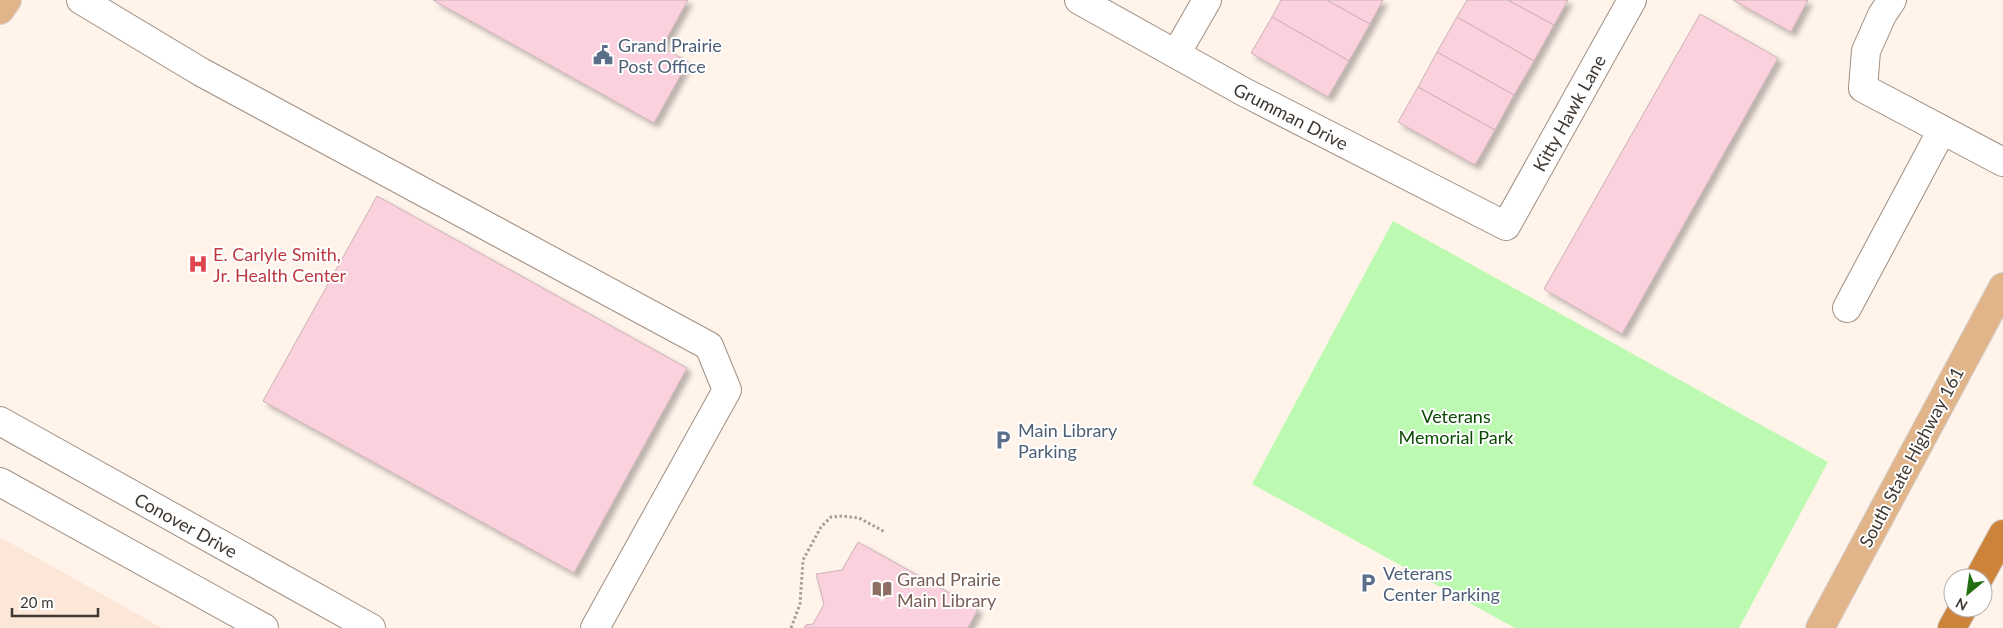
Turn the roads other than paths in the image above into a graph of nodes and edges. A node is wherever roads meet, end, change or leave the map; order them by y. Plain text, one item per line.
1 (7, 0) edge
2 (81, 0) edge
3 (1080, 0) edge
4 (1206, 0) edge
5 (1632, 0) edge
6 (1892, 0) edge
7 (0, 10) edge
8 (1176, 54) junction
9 (1942, 130) junction
10 (2003, 162) edge
11 (1506, 226) joint
12 (2003, 287) edge
13 (1847, 308) dead end
14 (0, 421) edge
15 (0, 482) edge
16 (2003, 534) edge
17 (1984, 568) edge
18 (264, 628) edge
19 (372, 628) edge
20 (595, 628) edge
21 (1820, 628) edge

1 - 7 main road
2 - 20 street
3 - 8 street, Grumman Drive
4 - 8 street
5 - 11 street, Kitty Hawk Lane
6 - 9 street
8 - 11 street, Grumman Drive
9 - 10 street
9 - 13 street
12 - 21 main road, South State Highway 161
14 - 19 street, Conover Drive
15 - 18 street
16 - 17 highway

